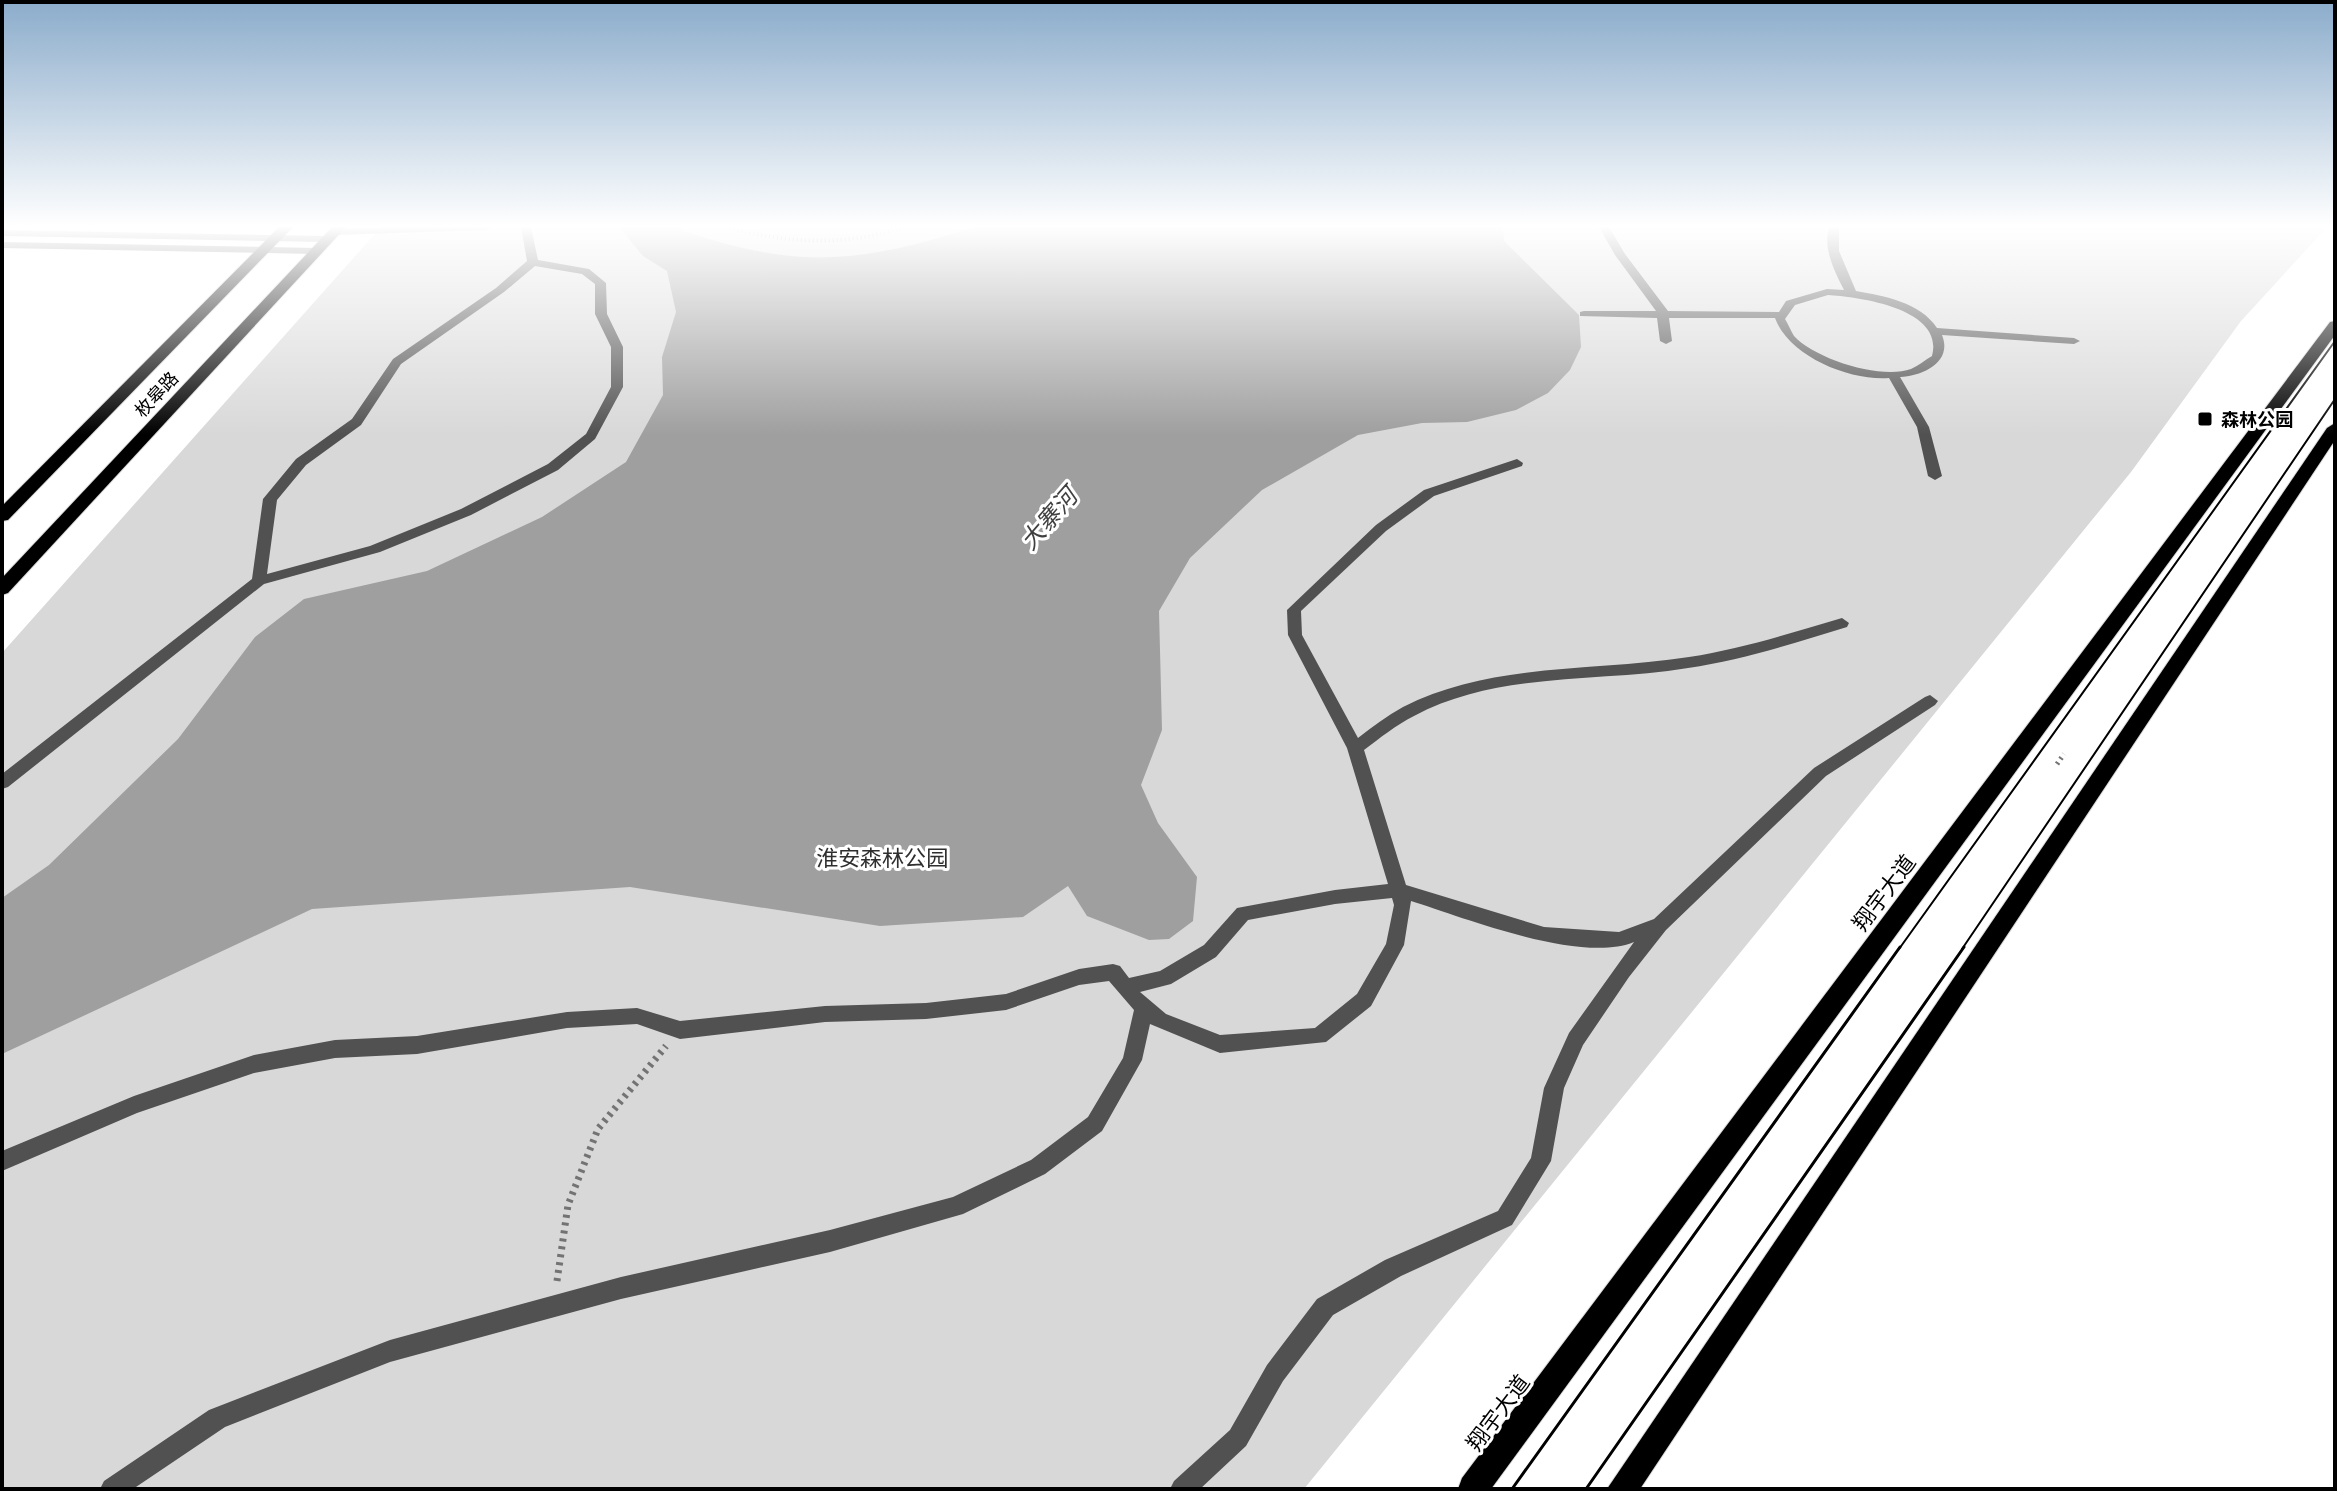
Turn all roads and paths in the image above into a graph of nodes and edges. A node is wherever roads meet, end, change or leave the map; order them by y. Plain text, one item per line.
1 (217, 297) edge
2 (274, 297) edge
3 (491, 297) edge
4 (600, 297) edge
5 (1650, 297) edge
6 (1802, 297) edge
7 (1867, 297) edge
8 (1584, 314) dead end
9 (1662, 314) junction
10 (1781, 315) junction
11 (2335, 325) edge
12 (1935, 331) junction
13 (1666, 341) dead end
14 (2074, 341) dead end
15 (1892, 374) junction
16 (2335, 428) edge
17 (1517, 463) dead end
18 (1935, 476) dead end
19 (2, 516) edge
20 (259, 581) junction
21 (2, 589) edge
22 (1842, 623) dead end
23 (1930, 701) dead end
24 (1355, 748) junction
25 (2064, 754) dead end
26 (2057, 764) dead end
27 (2, 783) edge
28 (1399, 890) junction
29 (1660, 924) junction
30 (1125, 987) junction
31 (1144, 1006) junction
32 (680, 1030) junction
33 (2, 1161) edge
34 (554, 1307) junction
35 (112, 1489) edge
36 (1182, 1489) edge
37 (1473, 1489) edge
38 (1622, 1489) edge

1 - 19 main road, 枚皋路
2 - 21 main road, 枚皋路
3 - 20 street
4 - 20 street
5 - 9 street
6 - 10 street
7 - 12 street
8 - 9 street
9 - 10 street
9 - 13 street
10 - 15 street
11 - 37 main road, 翔宇大道
12 - 14 street
12 - 15 street
15 - 18 street
16 - 38 main road
17 - 24 street
20 - 27 street
22 - 24 street
23 - 29 street
24 - 28 street
25 - 26 path
28 - 29 street
28 - 30 street
28 - 31 street
29 - 36 street
30 - 31 street
30 - 32 street
31 - 34 street
32 - 33 street
32 - 34 path
34 - 35 street

